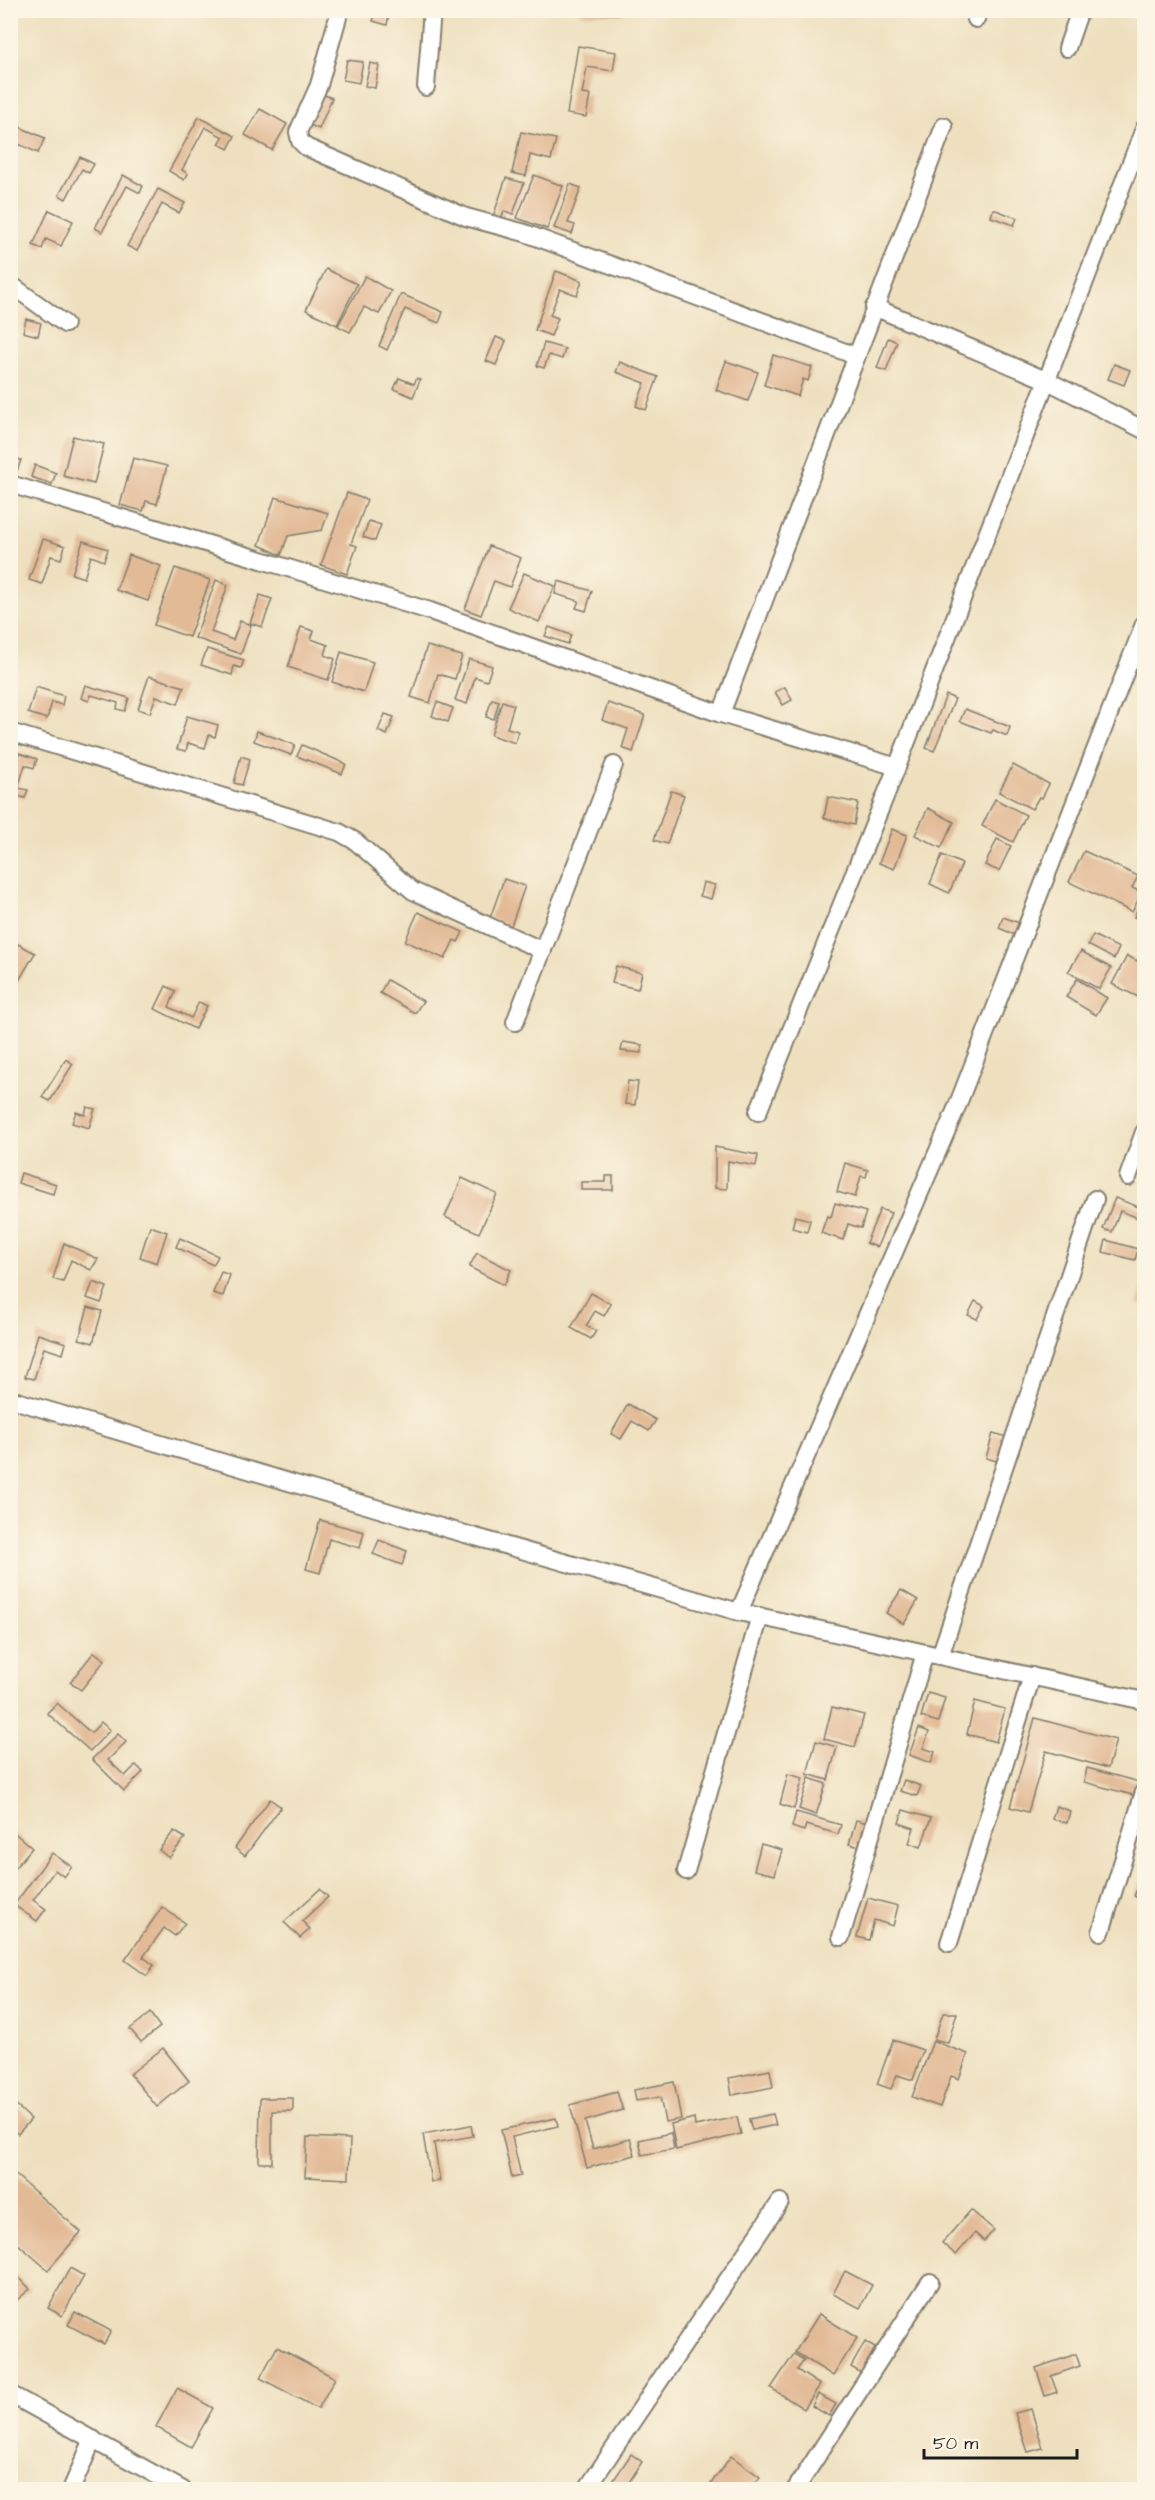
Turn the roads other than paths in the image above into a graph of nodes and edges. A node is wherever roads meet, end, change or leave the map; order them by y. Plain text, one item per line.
1 (340, 10) edge
2 (1080, 10) edge
3 (429, 11) edge
4 (1067, 48) dead end
5 (426, 87) dead end
6 (944, 126) dead end
7 (1144, 129) edge
8 (10, 284) edge
9 (874, 307) junction
10 (65, 324) dead end
11 (856, 356) junction
12 (1048, 381) junction
13 (1144, 430) edge
14 (10, 484) edge
15 (1144, 624) edge
16 (721, 714) junction
17 (10, 732) edge
18 (614, 765) dead end
19 (897, 767) junction
20 (543, 951) junction
21 (515, 1022) dead end
22 (758, 1112) dead end
23 (1144, 1132) edge
24 (1128, 1177) dead end
25 (1095, 1199) dead end
26 (10, 1399) edge
27 (739, 1612) junction
28 (760, 1616) junction
29 (932, 1654) junction
30 (1032, 1676) junction
31 (1144, 1701) edge
32 (1144, 1792) edge
33 (686, 1872) dead end
34 (1101, 1932) dead end
35 (842, 1937) dead end
36 (949, 1943) dead end
37 (780, 2202) dead end
38 (930, 2282) dead end
39 (10, 2394) edge
40 (93, 2439) junction
41 (71, 2490) edge
42 (183, 2490) edge
43 (586, 2490) edge
44 (795, 2490) edge

1 - 11 street
2 - 4 street
3 - 5 street
6 - 9 street
7 - 12 street
8 - 10 street
9 - 11 street
9 - 12 street
11 - 16 street
12 - 13 street
12 - 19 street
14 - 16 street
15 - 27 street
16 - 19 street
17 - 20 street
18 - 20 street
19 - 22 street
20 - 21 street
23 - 24 street
25 - 29 street
26 - 27 street
27 - 28 street
28 - 29 street
28 - 33 street
29 - 30 street
29 - 35 street
30 - 31 street
30 - 36 street
32 - 34 street
37 - 43 street
38 - 44 street
39 - 40 street
40 - 41 street
40 - 42 street

